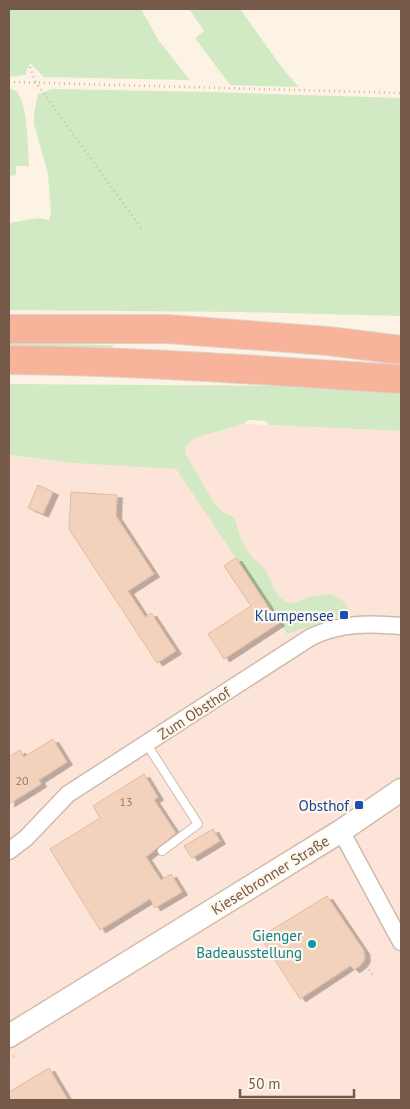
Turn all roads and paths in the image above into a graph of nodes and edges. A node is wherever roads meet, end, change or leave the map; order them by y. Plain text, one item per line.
1 (30, 67) dead end
2 (9, 82) edge
3 (36, 83) junction
4 (401, 93) edge
5 (142, 229) dead end
6 (9, 329) edge
7 (401, 350) edge
8 (9, 360) edge
9 (401, 379) edge
10 (401, 626) edge
11 (146, 743) junction
12 (401, 790) edge
13 (341, 831) junction
14 (9, 851) edge
15 (162, 851) dead end
16 (401, 942) edge
17 (364, 961) dead end
18 (374, 977) dead end
19 (9, 1036) edge

1 - 3 path
2 - 3 path
3 - 4 path
3 - 5 path
6 - 7 highway
8 - 9 highway
10 - 11 street, Zum Obsthof
11 - 14 street, Zum Obsthof
11 - 15 lane
12 - 13 street, Kieselbronner Straße
13 - 16 street
13 - 19 street, Kieselbronner Straße
17 - 18 path

